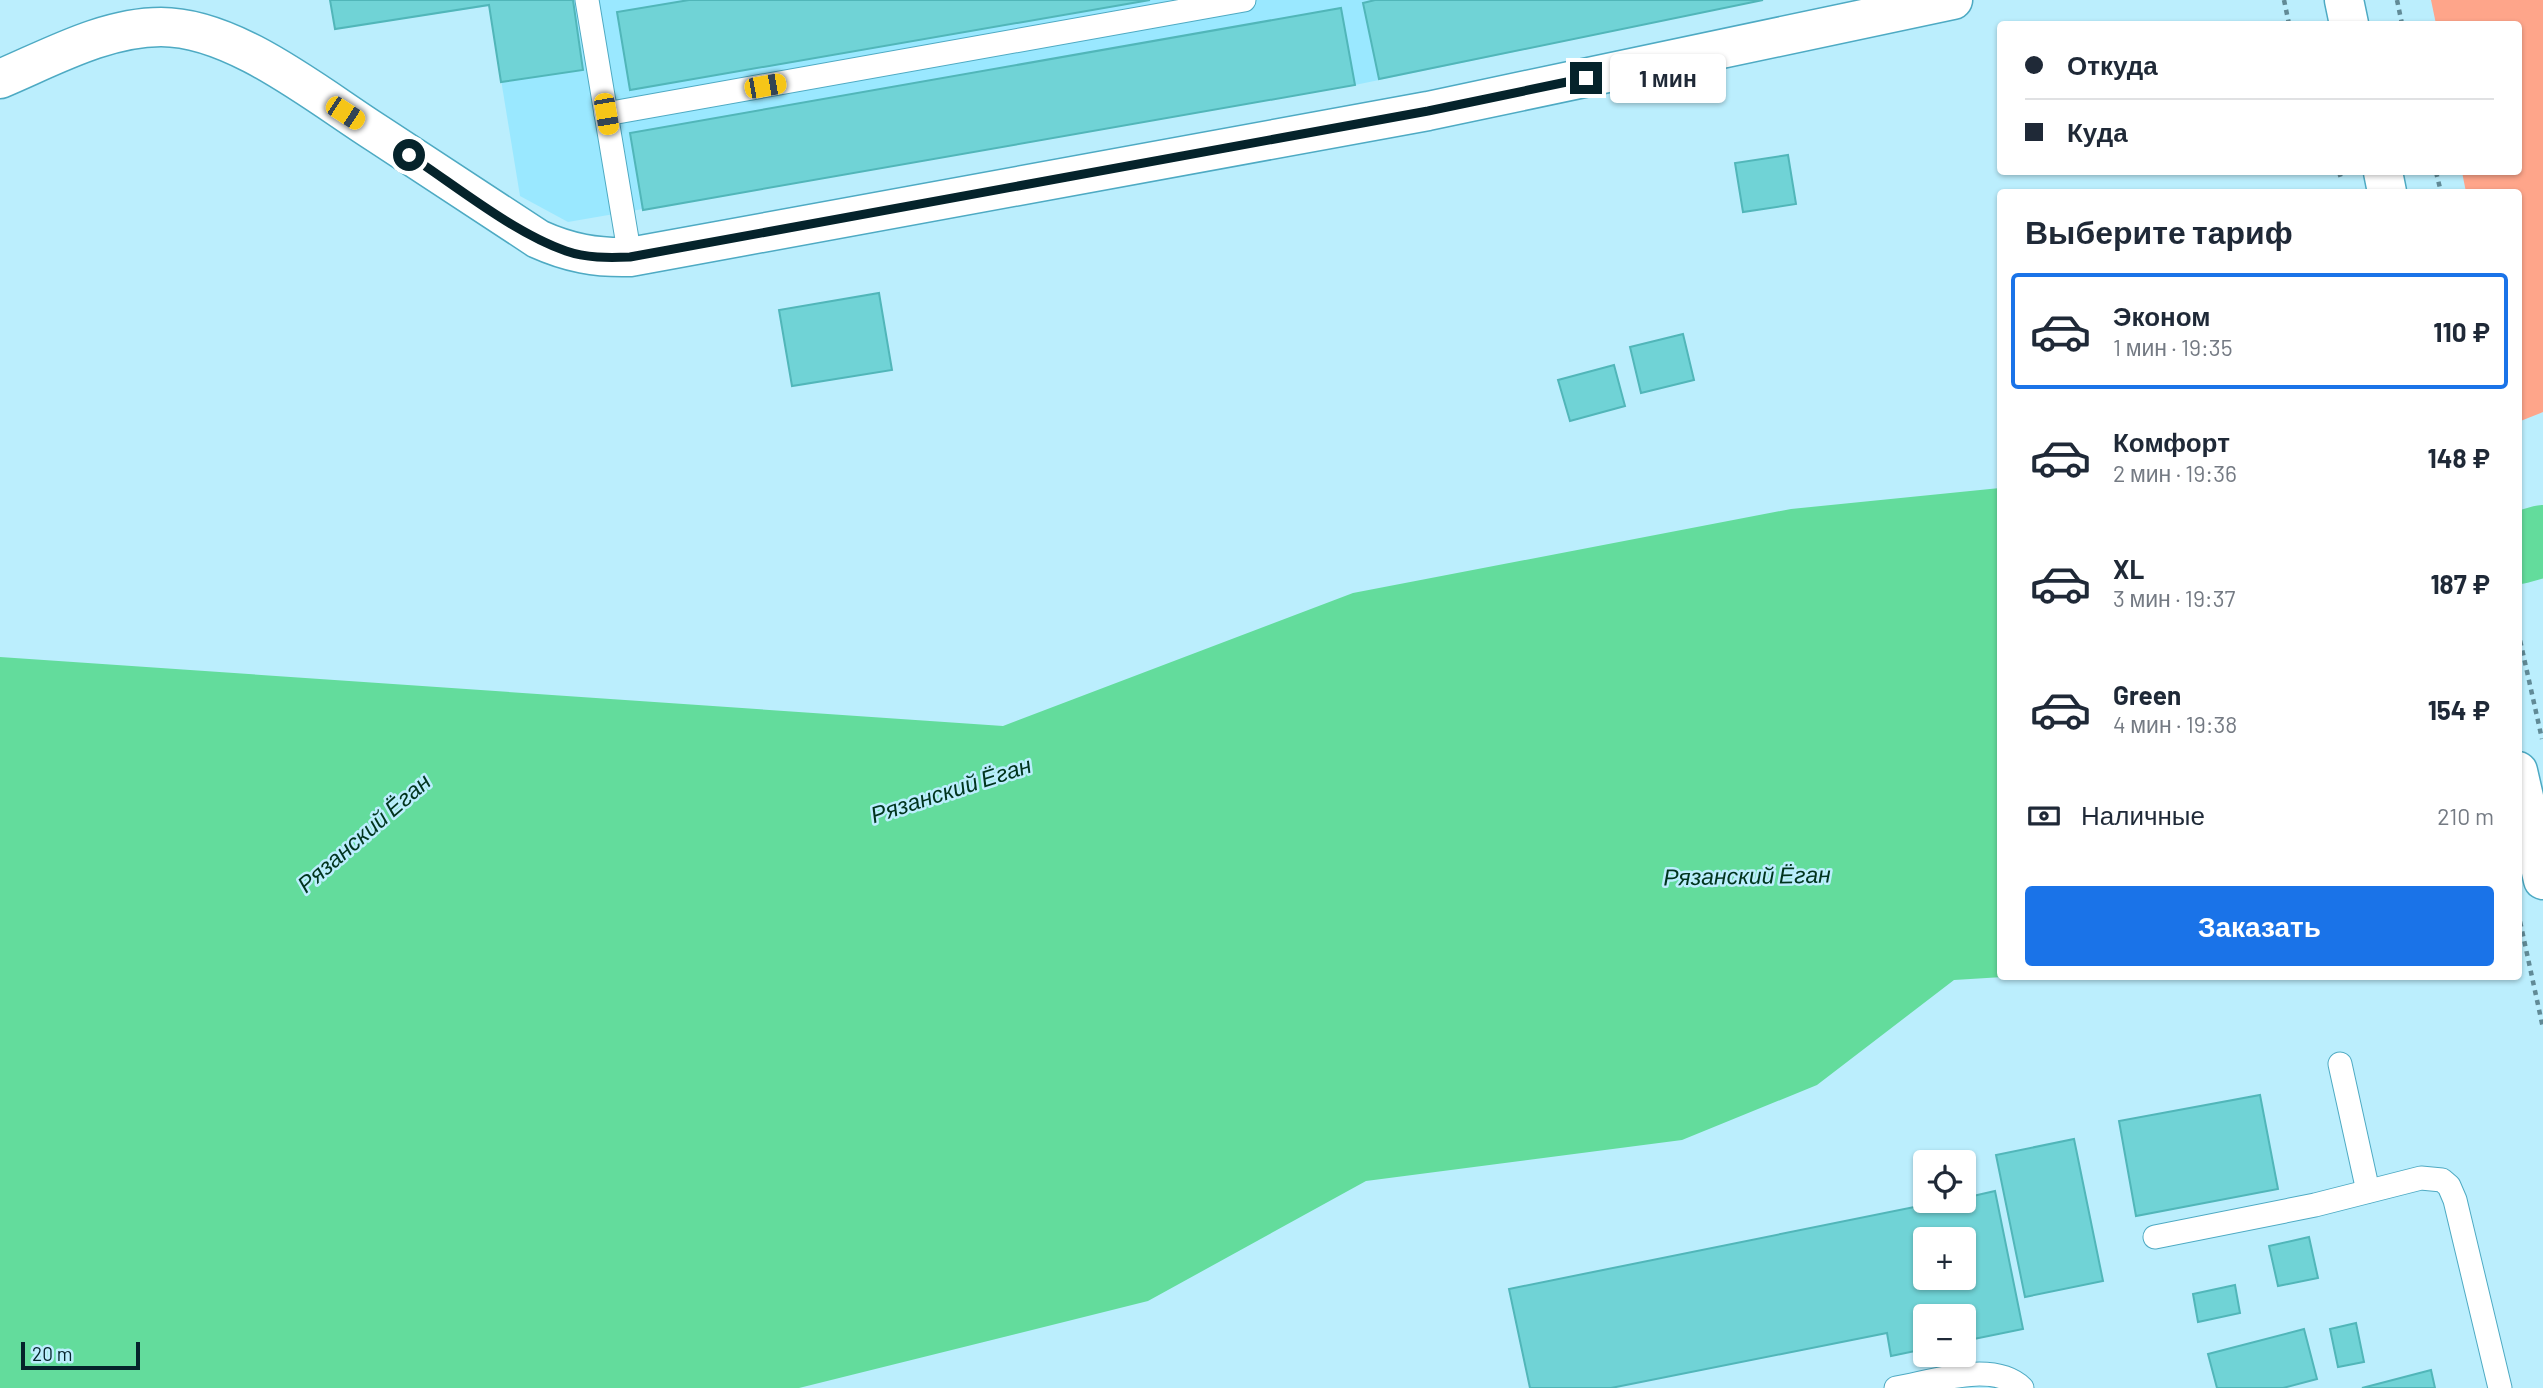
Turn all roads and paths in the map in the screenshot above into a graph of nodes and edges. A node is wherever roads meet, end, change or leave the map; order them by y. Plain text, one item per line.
1 (587, 0) edge
2 (1244, 0) edge
3 (1953, 0) edge
4 (2284, 0) edge
5 (2344, 0) edge
6 (2397, 0) edge
7 (2288, 21) edge
8 (2348, 21) edge
9 (2402, 21) edge
10 (0, 79) edge
11 (606, 114) junction
12 (630, 257) junction
13 (2522, 649) edge
14 (2543, 743) edge
15 (2522, 788) edge
16 (2543, 880) edge
17 (2522, 931) edge
18 (2543, 1028) edge
19 (2340, 1064) dead end
20 (2368, 1191) junction
21 (2155, 1237) dead end
22 (1896, 1388) edge
23 (2022, 1388) edge
24 (2500, 1388) edge

1 - 11 lane
2 - 11 lane
3 - 12 street
4 - 7 path
5 - 8 street
6 - 9 path
10 - 12 street
11 - 12 lane
13 - 14 path
15 - 16 street
17 - 18 path
19 - 20 lane
20 - 21 lane
20 - 24 lane
22 - 23 lane

